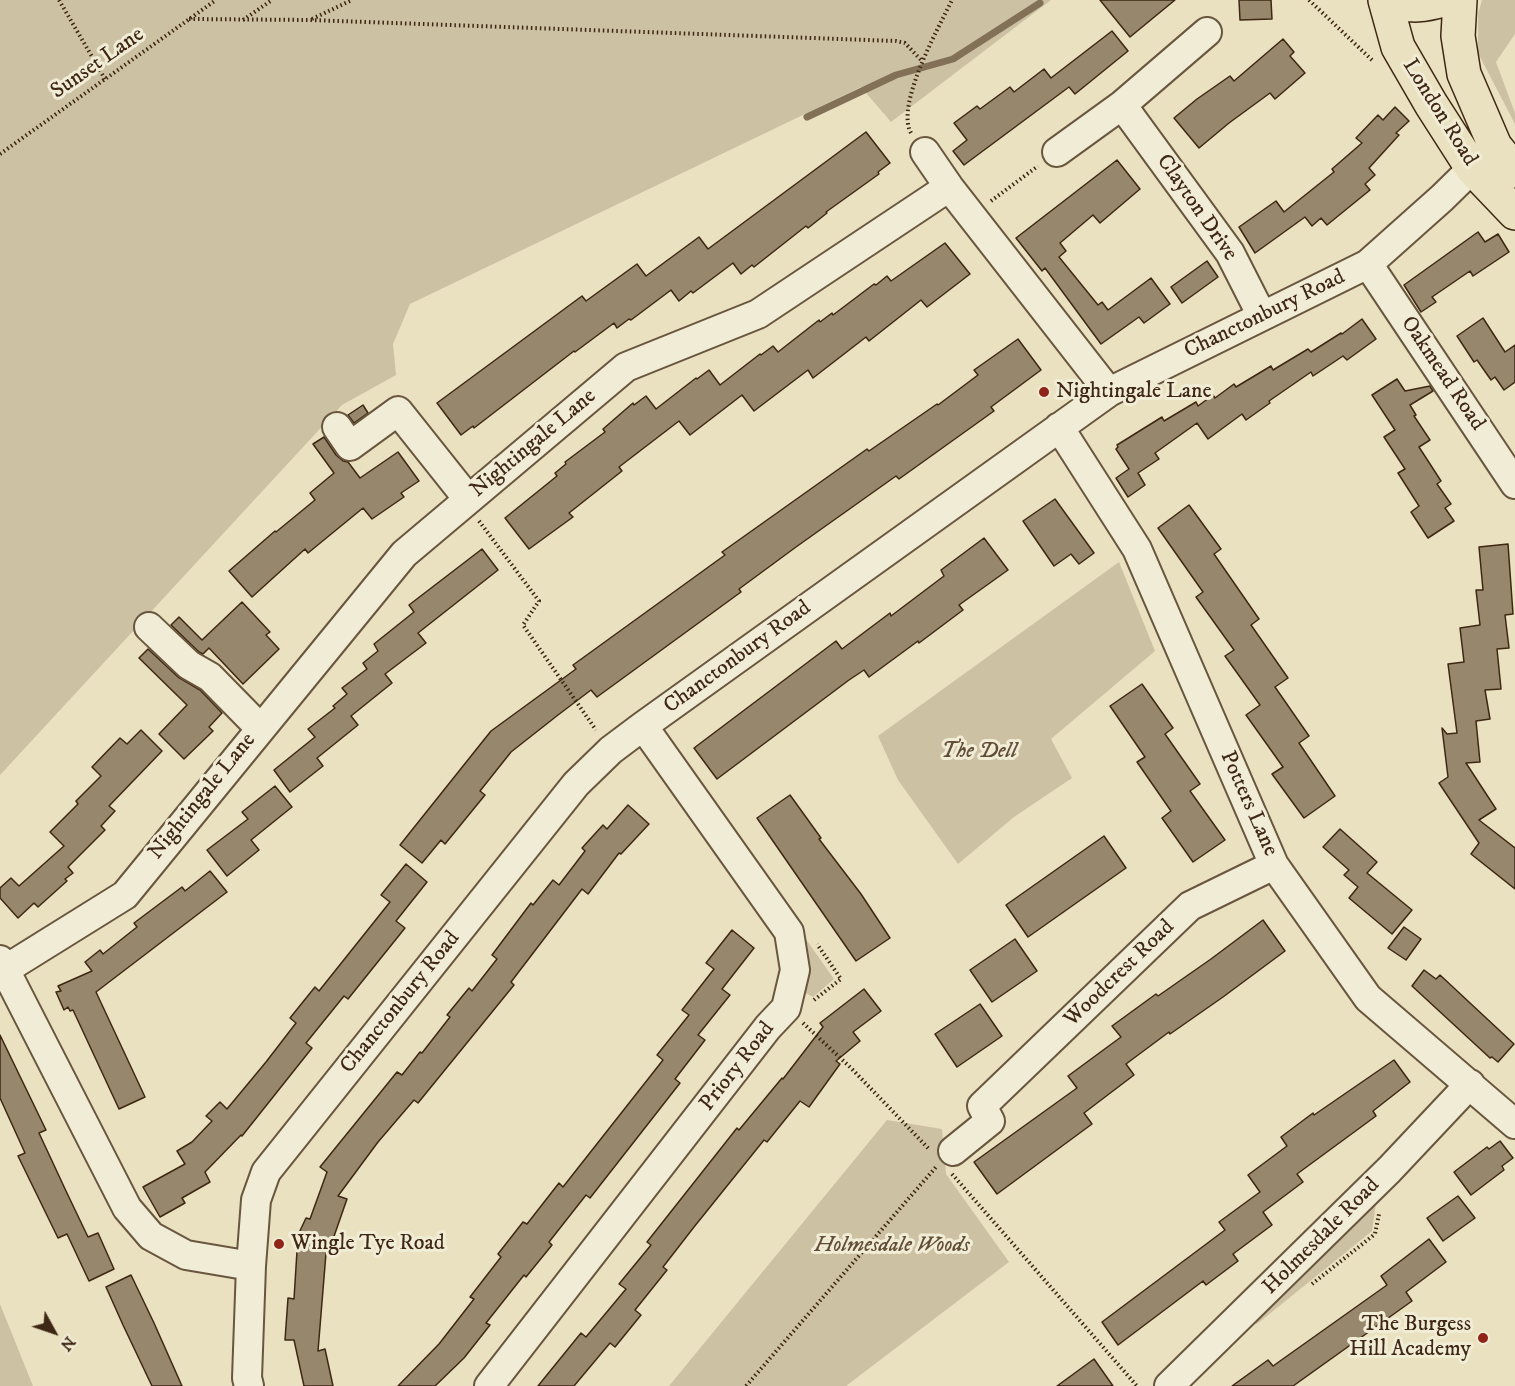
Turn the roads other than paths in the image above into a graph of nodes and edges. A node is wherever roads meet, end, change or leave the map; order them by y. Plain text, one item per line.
1 (1384, 0) edge
2 (1394, 0) edge
3 (1443, 0) edge
4 (1460, 0) edge
5 (1207, 32) dead end
6 (1122, 105) junction
7 (925, 152) road end
8 (1057, 153) road end
9 (1494, 162) edge
10 (949, 187) junction
11 (1515, 213) edge
12 (1368, 264) junction
13 (1262, 316) junction
14 (1109, 392) junction
15 (337, 427) dead end
16 (1059, 427) junction
17 (1515, 484) edge
18 (467, 501) junction
19 (148, 627) dead end
20 (643, 726) junction
21 (260, 728) junction
22 (1274, 865) junction
23 (3, 964) edge
24 (1470, 1084) junction
25 (1515, 1124) edge
26 (947, 1156) road end
27 (251, 1266) junction
28 (249, 1386) edge
29 (489, 1386) edge
30 (1169, 1386) edge

1 - 9 main road, London Road
2 - 3 main road
4 - 9 main road, London Road
5 - 6 street
6 - 8 street
6 - 13 street, Clayton Drive
7 - 10 street
9 - 11 main road, London Road
9 - 12 street, Chanctonbury Road
10 - 14 street
10 - 18 street, Nightingale Lane
12 - 13 street, Chanctonbury Road
12 - 17 street, Oakmead Road
13 - 14 street, Chanctonbury Road
14 - 16 street, Chanctonbury Road
15 - 18 street
16 - 20 street, Chanctonbury Road
16 - 22 street, Potters Lane
18 - 21 street, Nightingale Lane
19 - 21 street
20 - 27 street, Chanctonbury Road
20 - 29 street, Priory Road
21 - 23 street, Nightingale Lane
22 - 24 street, Potters Lane
22 - 26 street, Woodcrest Road
23 - 27 street
24 - 25 street, Potters Lane
24 - 30 street, Holmesdale Road
27 - 28 street, Chanctonbury Road

